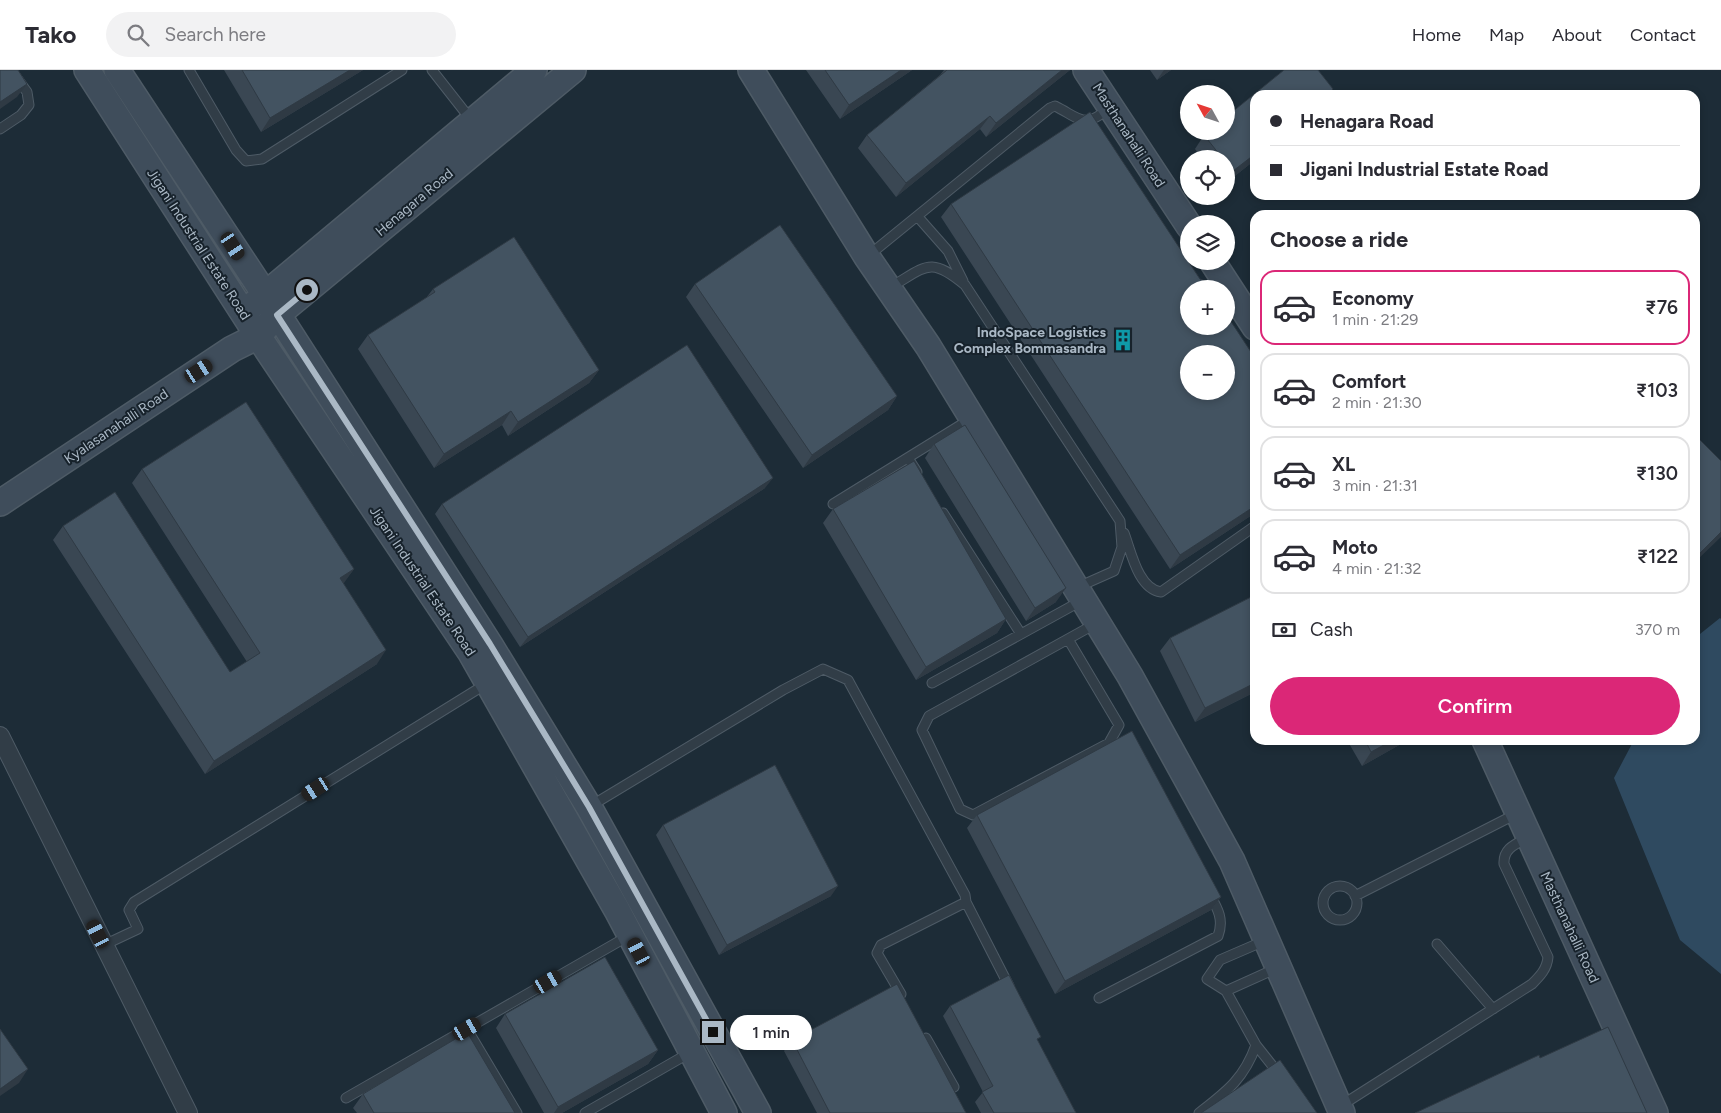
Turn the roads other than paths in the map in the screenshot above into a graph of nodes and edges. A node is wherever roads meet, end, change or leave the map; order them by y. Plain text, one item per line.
1 (11, 70) edge
2 (88, 70) edge
3 (117, 70) edge
4 (189, 70) edge
5 (402, 70) edge
6 (432, 70) edge
7 (534, 70) edge
8 (573, 70) edge
9 (751, 70) edge
10 (1088, 71) edge
11 (1110, 107) junction
12 (472, 121) junction
13 (0, 129) edge
14 (1182, 215) edge
15 (918, 217) junction
16 (867, 257) junction
17 (1218, 270) edge
18 (965, 285) junction
19 (889, 288) junction
20 (264, 293) junction
21 (244, 314) junction
22 (277, 315) junction
23 (1250, 320) edge
24 (258, 336) junction
25 (232, 349) junction
26 (972, 418) junction
27 (908, 458) junction
28 (924, 483) edge
29 (0, 504) edge
30 (833, 504) dead end
31 (940, 508) edge
32 (1120, 521) junction
33 (1250, 529) edge
34 (1080, 594) junction
35 (1098, 623) junction
36 (1021, 634) junction
37 (1068, 639) junction
38 (488, 682) junction
39 (932, 683) dead end
40 (0, 736) edge
41 (1486, 745) edge
42 (589, 807) junction
43 (1518, 813) junction
44 (1529, 837) junction
45 (1205, 885) edge
46 (1355, 896) dead end
47 (966, 902) junction
48 (630, 935) junction
49 (1266, 940) junction
50 (1437, 944) dead end
51 (104, 945) junction
52 (1278, 967) junction
53 (1226, 992) junction
54 (1099, 998) dead end
55 (1015, 999) edge
56 (905, 1001) edge
57 (1493, 1009) junction
58 (920, 1027) edge
59 (467, 1029) junction
60 (1256, 1045) junction
61 (691, 1052) junction
62 (1286, 1083) edge
63 (954, 1087) edge
64 (346, 1098) dead end
65 (719, 1110) edge
66 (1340, 1110) edge
67 (188, 1113) edge
68 (517, 1113) edge
69 (585, 1113) edge
70 (758, 1113) edge
71 (1199, 1113) edge
72 (1655, 1113) edge

1 - 13 lane
2 - 21 street, Jigani Industrial Estate Road
3 - 20 street, Jigani Industrial Estate Road
4 - 5 lane
6 - 12 lane
7 - 12 street, Henagara Road
8 - 22 street, Henagara Road
9 - 16 street
10 - 11 street, Masthanahalli Road
11 - 14 street, Masthanahalli Road
11 - 15 lane
12 - 20 street, Henagara Road
15 - 16 lane
15 - 18 lane
16 - 19 street
17 - 23 street
18 - 19 lane
18 - 32 lane
19 - 26 street
20 - 21 street, Henagara Road
20 - 22 street, Jigani Industrial Estate Road
21 - 24 street, Jigani Industrial Estate Road
21 - 25 street
22 - 24 street, Henagara Road
22 - 42 street, Jigani Industrial Estate Road
24 - 25 street, Kyalasanahalli Road
24 - 38 street, Jigani Industrial Estate Road
25 - 29 street, Kyalasanahalli Road
26 - 27 lane
26 - 34 street
27 - 28 lane
27 - 30 lane
31 - 36 lane
32 - 33 lane
32 - 34 lane
34 - 35 street
34 - 36 lane
35 - 37 lane
35 - 49 street
36 - 39 lane
37 - 37 lane
38 - 48 street, Jigani Industrial Estate Road
38 - 51 lane
40 - 51 street
41 - 43 street, Masthanahalli Road
42 - 47 lane
42 - 70 street, Jigani Industrial Estate Road
43 - 44 street, Masthanahalli Road
43 - 46 lane
44 - 57 lane
44 - 72 street, Masthanahalli Road
45 - 54 lane
47 - 55 lane
47 - 56 lane
48 - 59 lane
48 - 61 street, Jigani Industrial Estate Road
49 - 52 street
49 - 53 lane
50 - 57 lane
51 - 67 street
52 - 53 lane
52 - 66 street
53 - 60 lane
57 - 66 lane
58 - 63 lane
59 - 64 lane
59 - 68 lane
60 - 62 lane
60 - 71 lane
61 - 65 street, Jigani Industrial Estate Road
61 - 69 lane

